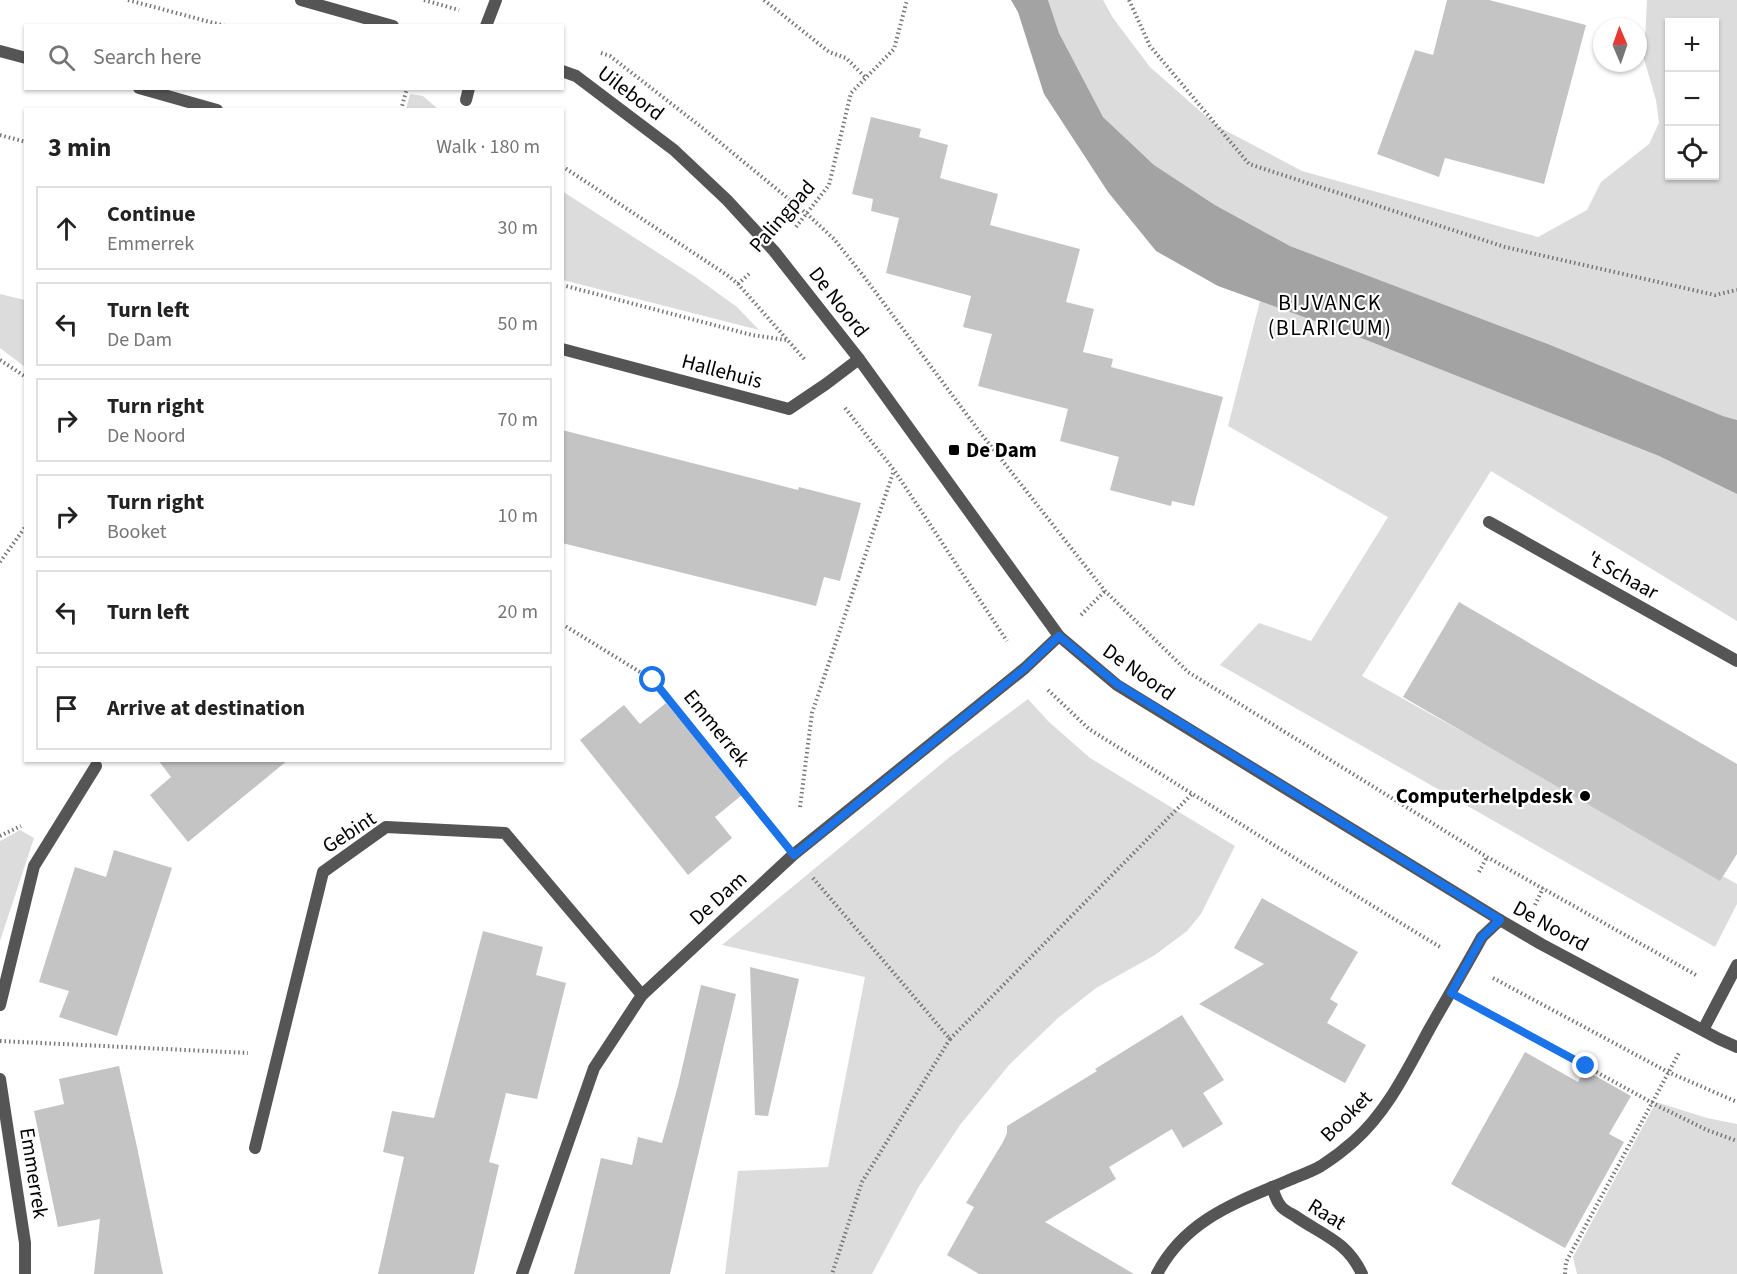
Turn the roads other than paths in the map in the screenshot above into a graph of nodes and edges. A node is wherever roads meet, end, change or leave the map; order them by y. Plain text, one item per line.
1 (301, 0) edge
2 (496, 0) edge
3 (386, 24) edge
4 (487, 24) edge
5 (0, 51) edge
6 (24, 57) edge
7 (564, 73) edge
8 (146, 90) edge
9 (210, 108) edge
10 (674, 150) joint
11 (564, 350) edge
12 (859, 359) junction
13 (1489, 522) dead end
14 (1059, 636) junction
15 (1737, 661) edge
16 (96, 766) dead end
17 (1500, 920) junction
18 (1737, 965) edge
19 (642, 994) junction
20 (0, 1005) edge
21 (1703, 1030) junction
22 (1737, 1047) edge
23 (0, 1079) edge
24 (255, 1148) dead end
25 (1272, 1187) junction
26 (25, 1274) edge
27 (522, 1274) edge
28 (1157, 1274) edge
29 (1362, 1274) edge

1 - 3 street
2 - 4 street
5 - 6 street
7 - 10 street, Uilebord
8 - 9 street
10 - 12 street, De Noord
11 - 12 street, Hallehuis
12 - 14 street, De Noord
13 - 15 street, 't Schaar
14 - 17 street, De Noord
14 - 19 street, De Dam
16 - 20 street
17 - 21 street, De Noord
17 - 25 street, Booket
18 - 21 street
19 - 24 street, Gebint
19 - 27 street, De Dam
21 - 22 street, De Noord
23 - 26 street, Emmerrek
25 - 28 street, Booket
25 - 29 street, Raat

